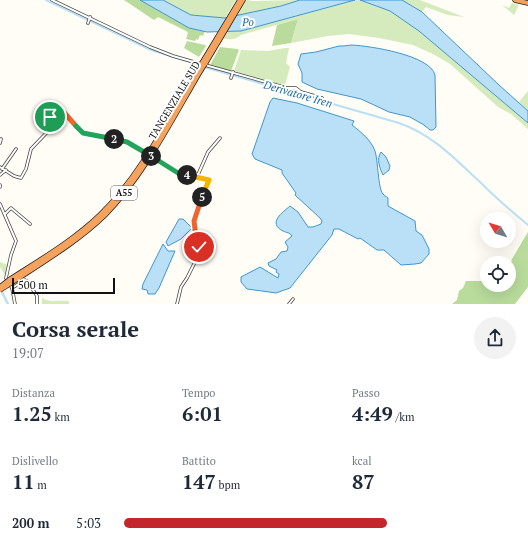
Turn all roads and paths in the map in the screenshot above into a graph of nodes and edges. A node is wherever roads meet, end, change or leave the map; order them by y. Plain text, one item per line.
1 (52, 0) edge
2 (240, 0) edge
3 (243, 0) edge
4 (515, 0) edge
5 (528, 3) edge
6 (90, 18) junction
7 (88, 23) dead end
8 (213, 48) junction
9 (233, 72) junction
10 (231, 78) dead end
11 (322, 98) dead end
12 (50, 117) dead end
13 (57, 117) junction
14 (220, 138) dead end
15 (2, 139) dead end
16 (0, 143) edge
17 (16, 148) dead end
18 (1, 168) edge
19 (6, 170) junction
20 (0, 175) edge
21 (197, 177) junction
22 (0, 204) edge
23 (5, 214) junction
24 (30, 224) dead end
25 (11, 284) junction
26 (0, 286) edge
27 (0, 290) edge
28 (293, 298) dead end
29 (15, 304) edge
30 (37, 304) edge
31 (177, 304) edge
32 (289, 304) edge

1 - 6 street
2 - 8 highway, TANGENZIALE SUD / A55
3 - 8 highway, TANGENZIALE SUD / A55
4 - 5 highway
6 - 7 street
6 - 9 street
8 - 25 highway, TANGENZIALE SUD / A55, bridge
9 - 10 street
9 - 11 street
12 - 13 street
13 - 19 street
13 - 21 street, bridge
14 - 21 street
15 - 16 street
17 - 18 street
18 - 19 street
19 - 20 street
21 - 31 street
22 - 23 street
23 - 24 street
23 - 25 street
25 - 26 highway, TANGENZIALE SUD / A55, bridge
25 - 27 highway, TANGENZIALE SUD / A55, bridge
25 - 29 street
25 - 30 street
28 - 32 street

